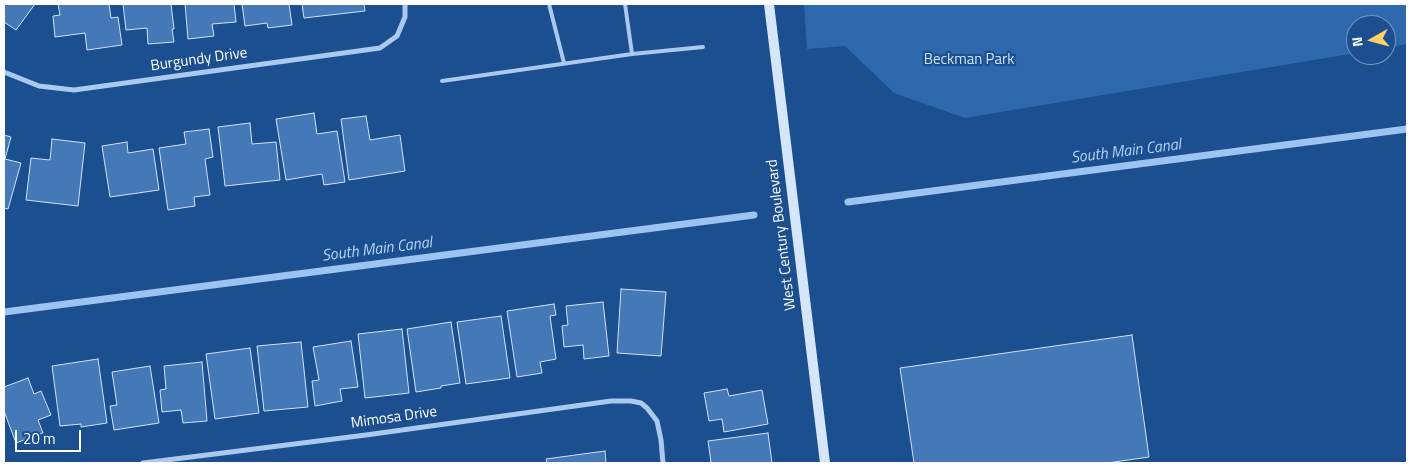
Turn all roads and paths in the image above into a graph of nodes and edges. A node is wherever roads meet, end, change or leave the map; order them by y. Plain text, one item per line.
1 (405, 4) edge
2 (549, 4) edge
3 (625, 4) edge
4 (769, 4) edge
5 (703, 47) dead end
6 (632, 54) junction
7 (564, 63) junction
8 (4, 72) edge
9 (442, 81) dead end
10 (143, 463) edge
11 (663, 463) edge
12 (824, 463) edge

1 - 8 street, Burgundy Drive
2 - 7 lane
3 - 6 lane
4 - 12 street, West Century Boulevard
5 - 6 lane
6 - 7 lane
7 - 9 lane
10 - 11 street, Mimosa Drive

